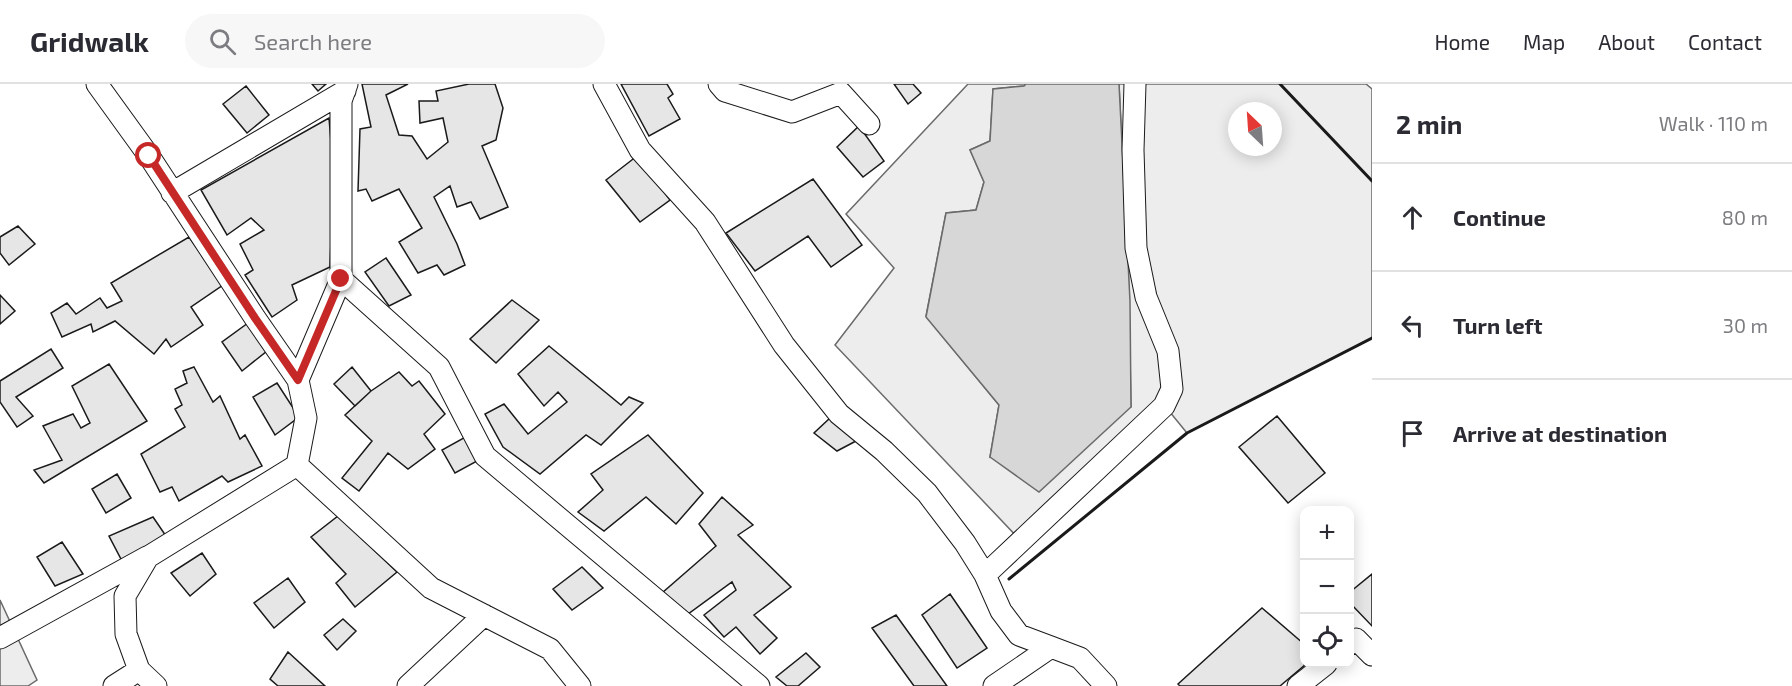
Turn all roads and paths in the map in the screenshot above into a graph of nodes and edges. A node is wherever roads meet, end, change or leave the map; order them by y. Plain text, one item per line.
1 (97, 84) edge
2 (604, 84) edge
3 (719, 84) edge
4 (1135, 84) edge
5 (346, 87) edge
6 (869, 124) dead end
7 (172, 193) junction
8 (341, 279) junction
9 (298, 380) junction
10 (297, 465) junction
11 (148, 557) junction
12 (985, 575) junction
13 (484, 615) junction
14 (0, 638) edge
15 (1354, 641) edge
16 (1051, 647) junction
17 (1372, 655) edge
18 (1320, 668) edge
19 (139, 670) junction
20 (114, 686) edge
21 (156, 686) edge
22 (408, 686) edge
23 (580, 686) edge
24 (759, 686) edge
25 (994, 686) edge
26 (1106, 686) edge
27 (1298, 686) edge

1 - 7 street
2 - 12 street
3 - 6 street
4 - 12 street
5 - 7 street
5 - 8 street
7 - 9 street
8 - 9 street
8 - 24 street
9 - 10 street
10 - 11 street
10 - 13 street
11 - 14 street
11 - 19 street
12 - 16 street
13 - 22 street
13 - 23 street
15 - 17 street
16 - 25 street
16 - 26 street
18 - 27 street
19 - 20 street
19 - 21 street

